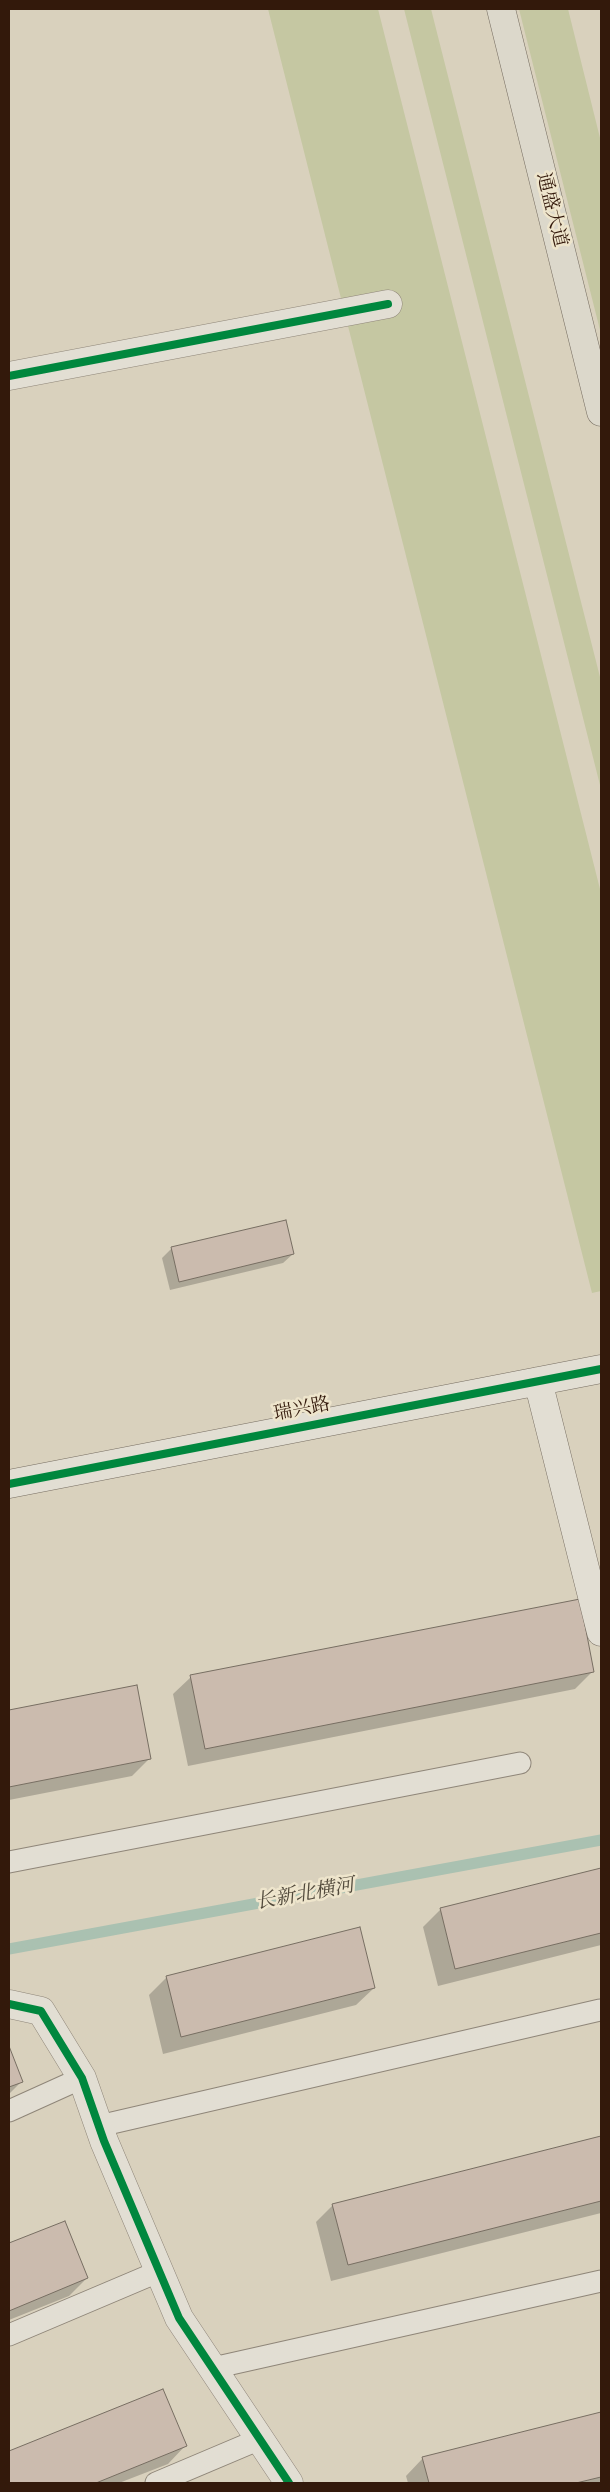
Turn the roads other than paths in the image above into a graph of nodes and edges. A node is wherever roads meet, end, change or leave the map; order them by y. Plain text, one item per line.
1 (502, 9) edge
2 (388, 304) dead end
3 (9, 376) edge
4 (601, 412) edge
5 (601, 1369) edge
6 (538, 1382) junction
7 (9, 1484) edge
8 (601, 1632) edge
9 (520, 1763) dead end
10 (9, 1862) edge
11 (9, 2004) edge
12 (600, 2010) dead end
13 (82, 2078) junction
14 (9, 2111) edge
15 (99, 2126) junction
16 (160, 2271) junction
17 (601, 2281) edge
18 (9, 2335) edge
19 (213, 2368) junction
20 (260, 2439) junction
21 (156, 2483) edge
22 (289, 2483) edge

1 - 4 main road, 通盛大道
2 - 3 street
5 - 6 street, 瑞兴路
6 - 7 street, 瑞兴路
6 - 8 street
9 - 10 lane
11 - 13 street
12 - 15 lane
13 - 14 lane
13 - 15 street
15 - 16 street
16 - 18 lane
16 - 19 street
17 - 19 lane
19 - 20 street
20 - 21 lane
20 - 22 street

